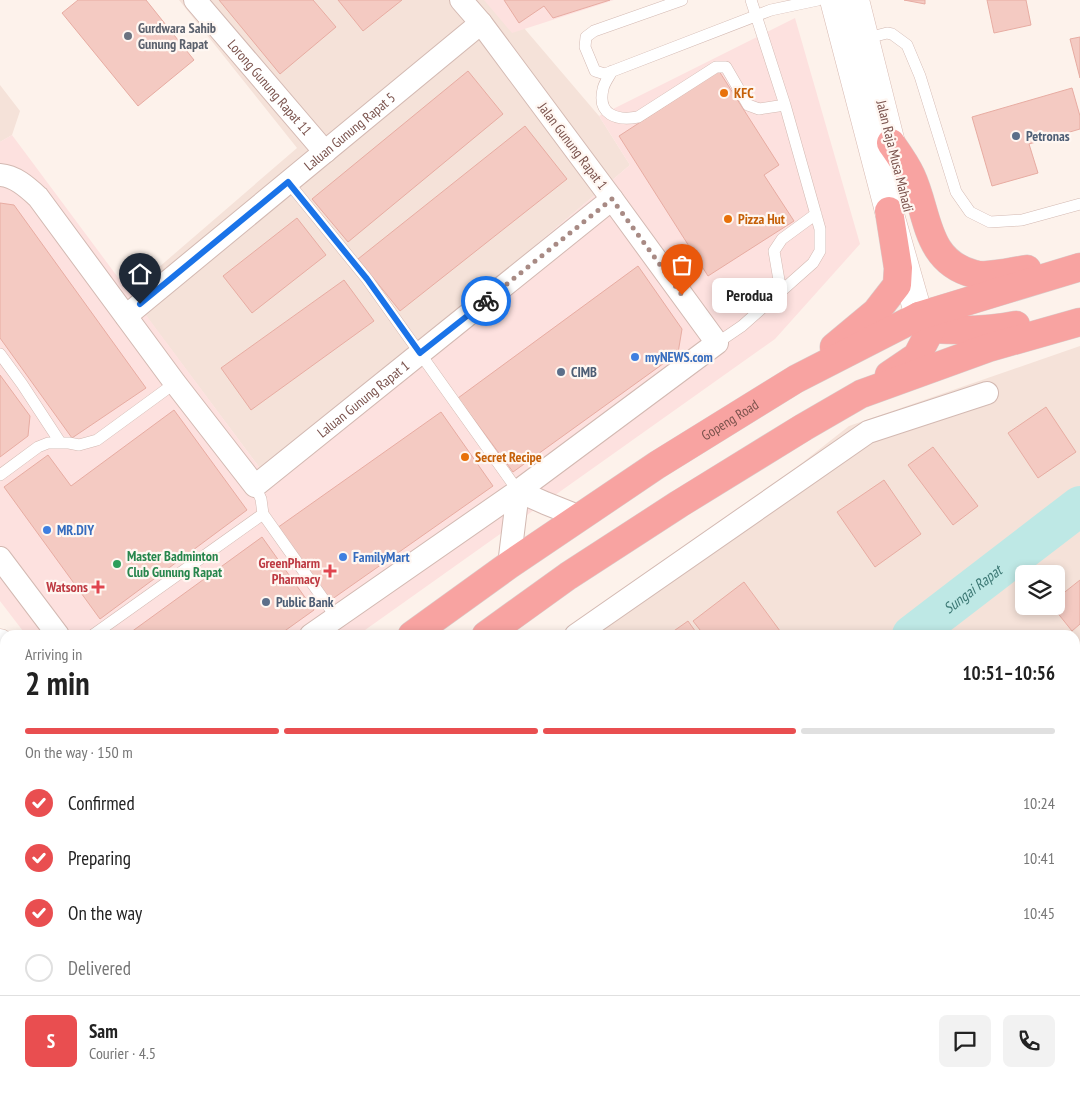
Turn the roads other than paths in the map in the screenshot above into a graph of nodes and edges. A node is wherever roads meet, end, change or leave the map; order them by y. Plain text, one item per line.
1 (195, 0) edge
2 (461, 0) edge
3 (682, 0) edge
4 (751, 0) edge
5 (818, 0) edge
6 (834, 0) edge
7 (855, 0) edge
8 (755, 17) junction
9 (481, 23) junction
10 (855, 41) junction
11 (612, 71) junction
12 (785, 105) junction
13 (891, 143) junction
14 (325, 152) junction
15 (0, 175) edge
16 (288, 182) junction
17 (612, 199) junction
18 (1080, 204) edge
19 (889, 211) junction
20 (816, 214) junction
21 (1080, 261) edge
22 (1080, 267) edge
23 (781, 292) junction
24 (1080, 313) edge
25 (126, 316) junction
26 (929, 318) junction
27 (1080, 322) edge
28 (717, 343) junction
29 (420, 353) junction
30 (0, 354) edge
31 (796, 379) junction
32 (176, 383) junction
33 (987, 393) dead end
34 (861, 394) junction
35 (60, 442) junction
36 (0, 475) edge
37 (255, 486) junction
38 (518, 491) junction
39 (263, 514) junction
40 (580, 517) junction
41 (0, 558) edge
42 (509, 565) junction
43 (336, 617) junction
44 (54, 630) edge
45 (100, 630) edge
46 (318, 630) edge
47 (419, 630) edge
48 (493, 630) edge
49 (583, 630) edge

1 - 14 street, Lorong Gunung Rapat 11
2 - 9 street, Jalan Gunung Rapat 1
3 - 11 lane
4 - 8 lane
5 - 8 lane
6 - 10 main road, Jalan Raja Musa Mahadi
7 - 10 main road, Jalan Raja Musa Mahadi
8 - 11 lane
8 - 12 lane
9 - 14 street, Laluan Gunung Rapat 5
9 - 17 street, Jalan Gunung Rapat 1
10 - 13 main road, Jalan Raja Musa Mahadi
10 - 18 lane
10 - 19 main road, Jalan Raja Musa Mahadi
11 - 12 lane
12 - 20 lane
13 - 21 highway
13 - 26 main road, Jalan Raja Musa Mahadi
14 - 16 street, Laluan Gunung Rapat 5
15 - 25 street
16 - 25 street, Laluan Gunung Rapat 5
16 - 29 lane
17 - 28 street, Jalan Gunung Rapat 1
17 - 29 street, Laluan Gunung Rapat 1
19 - 26 main road, Jalan Raja Musa Mahadi
19 - 31 highway
20 - 23 lane
20 - 23 lane
22 - 26 highway, Gopeng Road
23 - 28 lane
24 - 26 highway
25 - 32 street
26 - 31 highway, Gopeng Road
26 - 34 highway
27 - 34 highway
28 - 38 street
29 - 37 street, Laluan Gunung Rapat 1
29 - 38 lane
30 - 35 lane
31 - 40 highway, Gopeng Road
32 - 35 lane
32 - 37 street
33 - 49 street
34 - 48 highway
35 - 36 lane
37 - 39 lane
38 - 40 street
38 - 42 street
38 - 43 street
39 - 43 lane
39 - 45 lane
40 - 42 highway, Gopeng Road
41 - 44 street
42 - 47 highway, Gopeng Road
43 - 46 street

